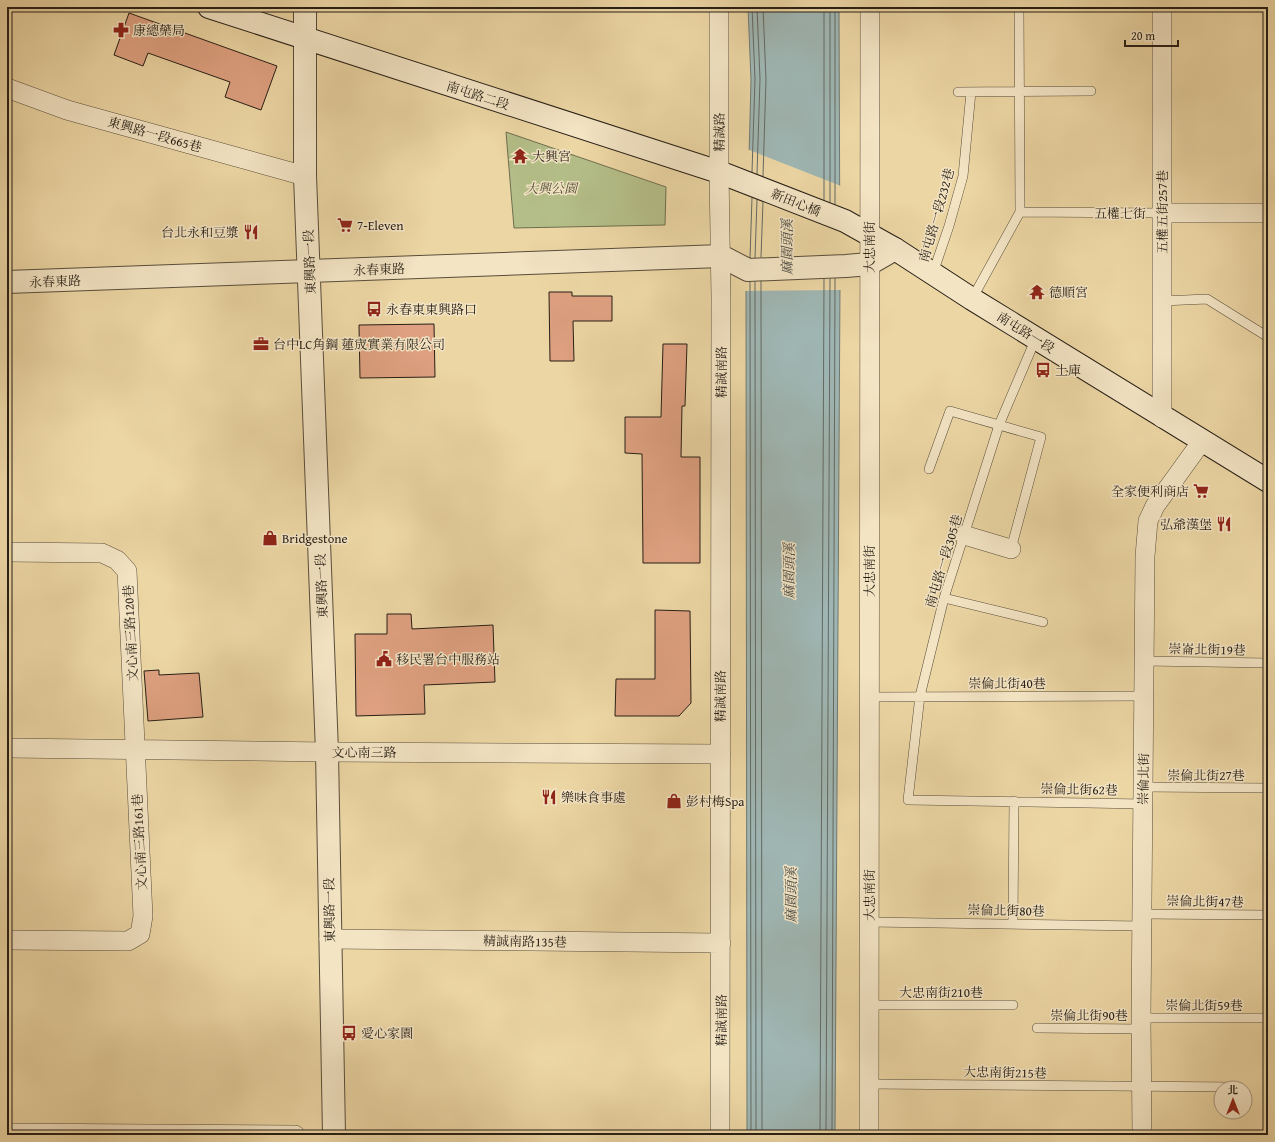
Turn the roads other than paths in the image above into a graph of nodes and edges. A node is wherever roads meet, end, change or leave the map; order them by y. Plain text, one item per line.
1 (209, 7) edge
2 (305, 7) edge
3 (719, 7) edge
4 (870, 7) edge
5 (1019, 7) edge
6 (1162, 7) edge
7 (306, 38) junction
8 (7, 88) edge
9 (1091, 91) dead end
10 (958, 92) dead end
11 (971, 92) junction
12 (1019, 92) junction
13 (719, 172) junction
14 (305, 176) junction
15 (748, 182) joint
16 (1020, 212) junction
17 (1162, 213) junction
18 (1268, 213) edge
19 (845, 221) joint
20 (869, 234) junction
21 (895, 249) junction
22 (721, 256) junction
23 (869, 264) junction
24 (309, 272) junction
25 (933, 273) junction
26 (7, 282) edge
27 (972, 299) junction
28 (1162, 301) junction
29 (1268, 337) edge
30 (1036, 338) junction
31 (1162, 418) junction
32 (1000, 425) junction
33 (1202, 441) junction
34 (929, 469) dead end
35 (1267, 479) edge
36 (964, 535) junction
37 (1011, 549) joint
38 (7, 552) edge
39 (944, 598) junction
40 (1043, 622) dead end
41 (1145, 661) junction
42 (1268, 663) edge
43 (869, 696) junction
44 (920, 696) junction
45 (1145, 696) junction
46 (7, 748) edge
47 (135, 749) junction
48 (327, 752) junction
49 (721, 754) junction
50 (1268, 788) edge
51 (1143, 796) junction
52 (908, 800) joint
53 (1014, 801) junction
54 (1268, 915) edge
55 (1142, 920) junction
56 (869, 922) junction
57 (1013, 923) junction
58 (329, 939) junction
59 (7, 940) edge
60 (721, 943) junction
61 (869, 1005) junction
62 (1013, 1005) dead end
63 (1268, 1018) edge
64 (1141, 1024) junction
65 (1037, 1028) dead end
66 (869, 1084) junction
67 (1141, 1087) junction
68 (1213, 1087) edge
69 (7, 1133) edge
70 (295, 1135) edge
71 (334, 1135) edge
72 (720, 1135) edge
73 (869, 1135) edge
74 (1142, 1135) edge

1 - 7 street, 南屯路二段
2 - 7 street, 東興路一段
3 - 13 street, 精誠路
4 - 20 street, 大忠南街
5 - 12 lane
6 - 17 street, 五權五街257巷
7 - 13 street, 南屯路二段
7 - 14 street, 東興路一段
8 - 14 street, 東興路一段665巷
9 - 12 lane
10 - 11 lane
11 - 12 lane
11 - 25 lane, 南屯路一段232巷
12 - 16 lane
13 - 15 street, 南屯路二段
13 - 22 street, 精誠路
14 - 24 street, 東興路一段
15 - 19 street, 新田心橋
16 - 17 lane, 五權七街
16 - 27 lane
17 - 18 street, 五權七街
17 - 28 street, 五權五街257巷
19 - 20 street, 南屯路一段
20 - 21 street, 南屯路一段
20 - 23 street, 大忠南街
21 - 23 street
21 - 25 street, 南屯路一段
22 - 23 street, 永春東路
22 - 24 street, 永春東路
22 - 49 street, 精誠南路
23 - 43 street, 大忠南街
24 - 26 street, 永春東路
24 - 48 street, 東興路一段
25 - 27 street, 南屯路一段
27 - 30 street, 南屯路一段
28 - 29 lane
28 - 31 street, 五權五街257巷
30 - 31 street, 南屯路一段
30 - 32 lane, 南屯路一段305巷
31 - 33 street, 南屯路一段
32 - 34 lane
32 - 36 lane, 南屯路一段305巷
32 - 37 lane
33 - 35 street, 南屯路一段
33 - 41 street, 崇倫北街
36 - 37 street
36 - 39 lane, 南屯路一段305巷
38 - 47 street, 文心南三路120巷
39 - 40 lane
39 - 44 lane, 南屯路一段305巷
41 - 42 lane, 崇崙北街19巷
41 - 45 street, 崇倫北街
43 - 44 lane, 崇倫北街40巷
43 - 56 street, 大忠南街
44 - 45 lane, 崇倫北街40巷
44 - 52 lane, 南屯路一段305巷
45 - 51 street, 崇倫北街
46 - 47 street, 文心南三路
47 - 48 street, 文心南三路
47 - 59 street, 文心南三路161巷
48 - 49 street, 文心南三路
48 - 58 street, 東興路一段
49 - 60 street, 精誠南路
50 - 51 lane, 崇倫北街27巷
51 - 53 lane, 崇倫北街62巷
51 - 55 street, 崇倫北街
52 - 53 lane, 崇倫北街62巷
53 - 57 lane
54 - 55 lane, 崇倫北街47巷
55 - 57 lane, 崇倫北街80巷
55 - 64 street, 崇倫北街
56 - 57 lane, 崇倫北街80巷
56 - 61 street, 大忠南街
58 - 60 street, 精誠南路135巷
58 - 71 street, 東興路一段
60 - 72 street, 精誠南路
61 - 62 lane, 大忠南街210巷
61 - 66 street, 大忠南街
63 - 64 lane, 崇倫北街59巷
64 - 65 lane, 崇倫北街90巷
64 - 67 street, 崇倫北街
66 - 67 lane, 大忠南街215巷
66 - 73 street, 大忠南街
67 - 68 lane, 大忠南街215巷
67 - 74 street, 崇倫北街
69 - 70 street

